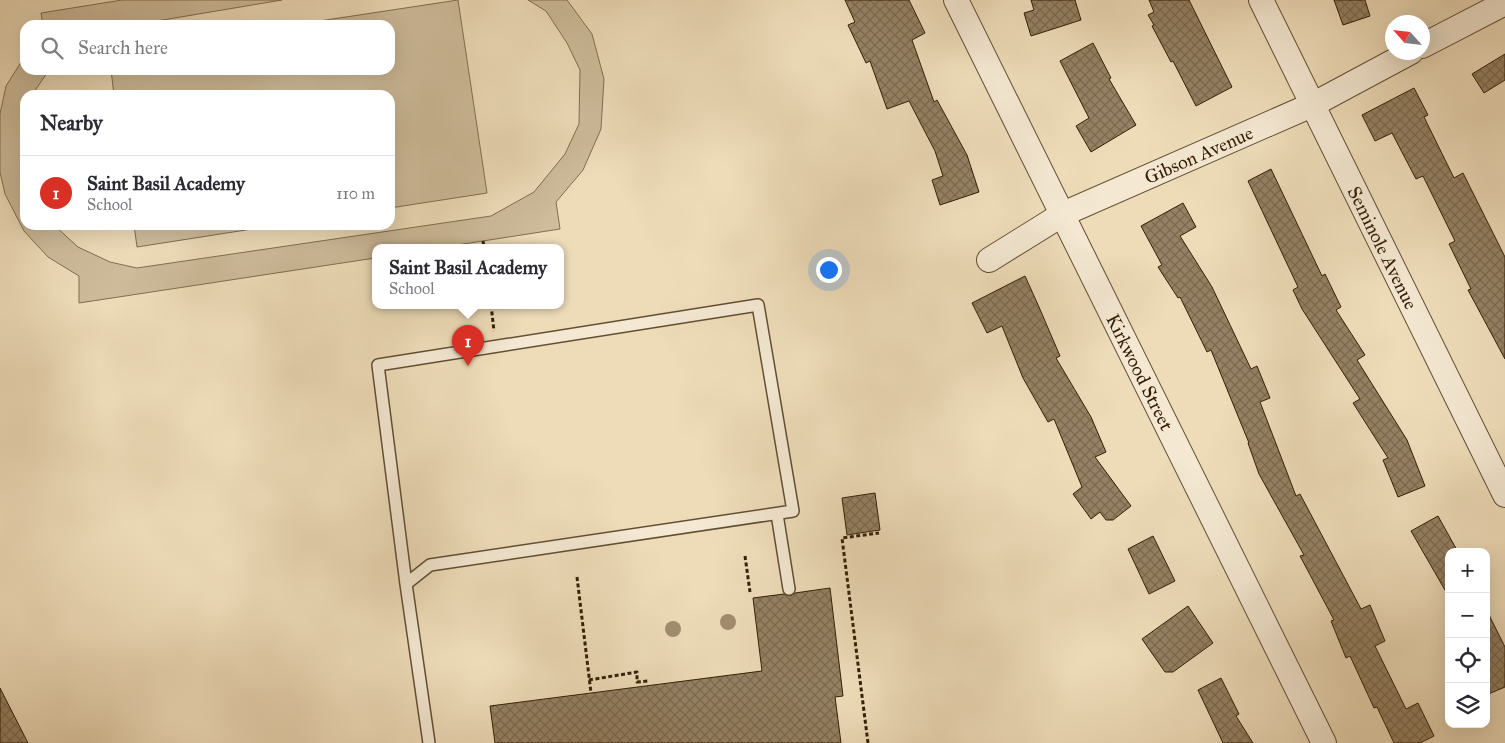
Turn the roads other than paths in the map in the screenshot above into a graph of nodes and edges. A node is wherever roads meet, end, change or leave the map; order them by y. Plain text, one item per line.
1 (956, 0) edge
2 (1262, 0) edge
3 (1505, 3) edge
4 (1430, 42) edge
5 (1396, 60) edge
6 (1314, 104) junction
7 (1063, 214) junction
8 (989, 260) dead end
9 (1505, 495) edge
10 (777, 514) junction
11 (406, 584) junction
12 (788, 589) dead end
13 (429, 743) edge
14 (1324, 743) edge

1 - 7 street, Kirkwood Street
2 - 6 street, Seminole Avenue
3 - 4 street
5 - 6 street, Gibson Avenue
6 - 7 street, Gibson Avenue
6 - 9 street, Seminole Avenue
7 - 8 street, Gibson Avenue
7 - 14 street, Kirkwood Street
10 - 11 lane
10 - 11 lane
10 - 12 lane
11 - 13 lane

